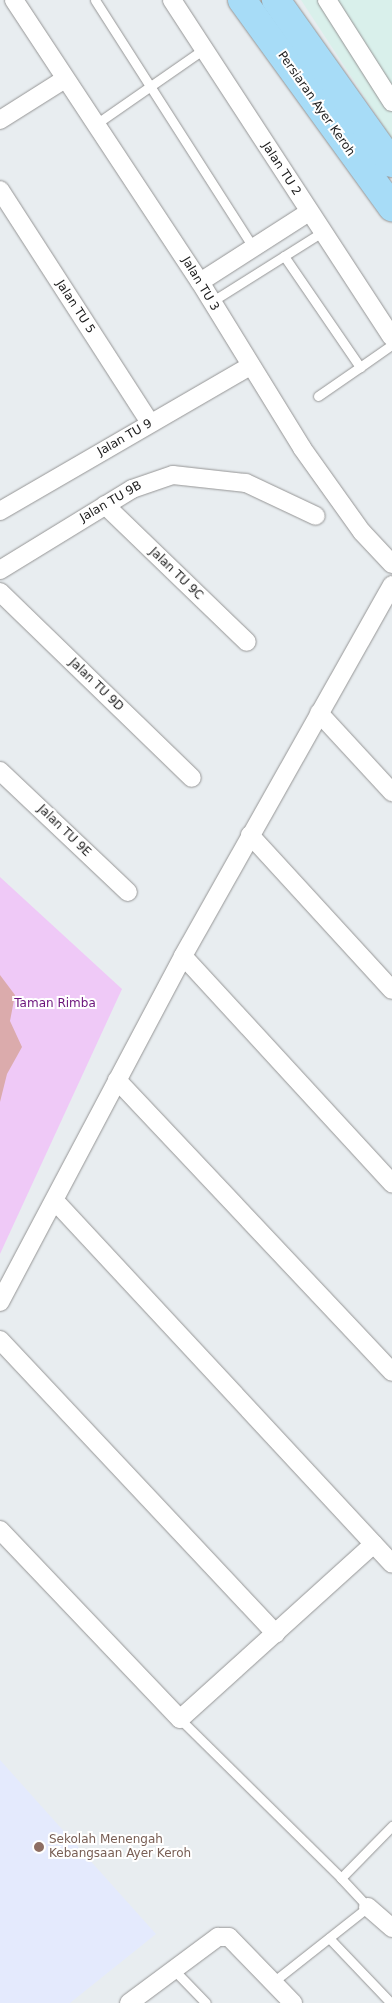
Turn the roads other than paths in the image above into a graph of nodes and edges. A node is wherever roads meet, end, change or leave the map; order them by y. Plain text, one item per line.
1 (14, 0) edge
2 (95, 0) edge
3 (172, 0) edge
4 (242, 0) edge
5 (276, 0) edge
6 (327, 0) edge
7 (204, 49) junction
8 (65, 79) junction
9 (153, 85) junction
10 (392, 102) edge
11 (0, 120) edge
12 (96, 124) junction
13 (392, 164) edge
14 (0, 190) edge
15 (392, 207) edge
16 (309, 212) junction
17 (322, 232) junction
18 (253, 247) junction
19 (284, 256) junction
20 (200, 282) junction
21 (210, 302) junction
22 (392, 337) edge
23 (392, 345) edge
24 (250, 366) junction
25 (360, 367) junction
26 (318, 396) dead end
27 (150, 423) junction
28 (105, 505) junction
29 (0, 511) edge
30 (316, 516) dead end
31 (392, 564) edge
32 (0, 570) edge
33 (392, 585) edge
34 (0, 592) edge
35 (247, 642) dead end
36 (319, 713) junction
37 (0, 771) edge
38 (192, 778) dead end
39 (392, 792) edge
40 (250, 835) junction
41 (128, 892) dead end
42 (183, 956) junction
43 (392, 990) edge
44 (117, 1080) junction
45 (392, 1183) edge
46 (55, 1201) junction
47 (0, 1302) edge
48 (0, 1340) edge
49 (392, 1372) edge
50 (0, 1530) edge
51 (374, 1544) junction
52 (392, 1564) edge
53 (276, 1634) junction
54 (180, 1719) junction
55 (392, 1826) edge
56 (340, 1878) junction
57 (368, 1907) junction
58 (392, 1928) edge
59 (328, 1938) junction
60 (173, 1969) junction
61 (273, 1982) junction
62 (129, 2003) edge
63 (206, 2003) edge
64 (293, 2003) edge
65 (391, 2003) edge

1 - 8 street, Jalan TU 3
2 - 9 lane
3 - 7 street, Jalan TU 2
4 - 15 main road, Persiaran Ayer Keroh
5 - 13 main road
6 - 10 street
7 - 9 lane
7 - 16 street, Jalan TU 2
8 - 11 street
8 - 12 street, Jalan TU 3
9 - 12 lane
9 - 18 lane
12 - 20 street, Jalan TU 3
14 - 27 street, Jalan TU 5
16 - 17 street, Jalan TU 2
16 - 18 street
17 - 19 lane
17 - 22 street, Jalan TU 2
18 - 20 street
19 - 21 lane
19 - 25 lane
20 - 21 street, Jalan TU 3
21 - 24 street, Jalan TU 3
23 - 25 lane
24 - 27 street, Jalan TU 9
24 - 31 street, Jalan TU 3
25 - 26 lane
27 - 29 street, Jalan TU 9
28 - 30 street, Jalan TU 9B
28 - 32 street, Jalan TU 9B
28 - 35 street, Jalan TU 9C
33 - 36 street
34 - 38 street, Jalan TU 9D
36 - 39 street
36 - 40 street
37 - 41 street, Jalan TU 9E
40 - 42 street
40 - 43 street
42 - 44 street
42 - 45 street
44 - 46 street
44 - 49 street
46 - 47 street
46 - 51 street
48 - 53 street
50 - 54 street
51 - 52 street
51 - 53 street
53 - 54 street
54 - 56 lane
55 - 56 lane
56 - 57 lane
57 - 58 street
57 - 59 lane
59 - 61 lane
59 - 65 lane
60 - 61 street
60 - 62 street
60 - 63 lane
61 - 64 street

